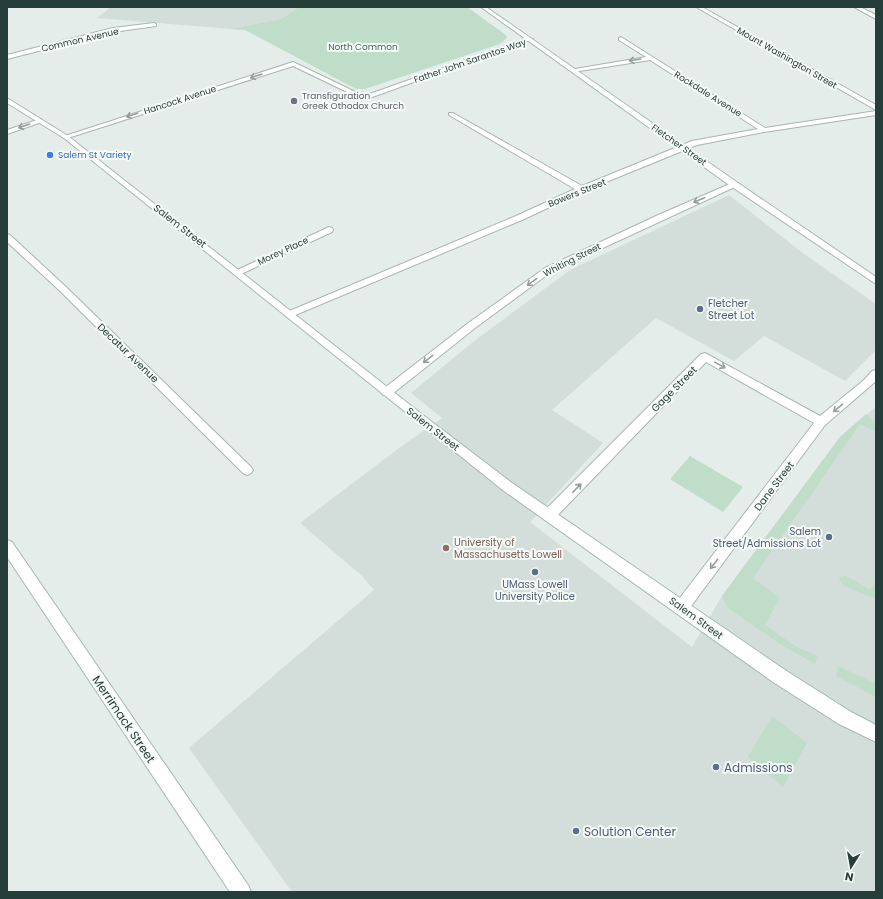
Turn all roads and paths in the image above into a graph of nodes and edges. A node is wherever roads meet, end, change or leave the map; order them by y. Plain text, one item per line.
1 (483, 7) edge
2 (698, 7) edge
3 (856, 7) edge
4 (876, 17) edge
5 (154, 25) dead end
6 (530, 39) junction
7 (621, 39) dead end
8 (7, 57) edge
9 (651, 58) junction
10 (293, 64) joint
11 (575, 71) junction
12 (7, 100) edge
13 (876, 108) edge
14 (876, 113) edge
15 (451, 114) dead end
16 (40, 121) junction
17 (764, 130) junction
18 (7, 132) edge
19 (66, 137) junction
20 (684, 148) junction
21 (735, 184) junction
22 (581, 189) junction
23 (329, 230) dead end
24 (7, 237) edge
25 (238, 272) junction
26 (876, 281) edge
27 (290, 314) junction
28 (872, 379) edge
29 (387, 392) junction
30 (821, 422) junction
31 (247, 470) dead end
32 (549, 515) junction
33 (7, 546) edge
34 (681, 608) junction
35 (876, 734) edge
36 (241, 892) edge

1 - 6 street, Fletcher Street
2 - 13 street, Mount Washington Street
3 - 4 street
5 - 8 street, Common Avenue
6 - 10 street, Father John Sarantos Way
6 - 11 street, Fletcher Street
7 - 9 street, Rockdale Avenue
9 -> 11 street
9 - 17 street, Rockdale Avenue
10 -> 19 street, Hancock Avenue
11 - 20 street, Fletcher Street
12 - 16 street, Salem Street
14 - 17 street, Bowers Street
15 - 22 street
16 -> 18 street
16 - 19 street, Salem Street
17 - 20 street, Bowers Street
19 - 25 street, Salem Street
20 - 21 street, Fletcher Street
20 - 22 street, Bowers Street
21 - 26 street, Fletcher Street
21 -> 29 street, Whiting Street
22 - 27 street, Bowers Street
23 - 25 street, Morey Place
24 - 31 street, Decatur Avenue
25 - 27 street, Salem Street
27 - 29 street, Salem Street
28 -> 30 street, Dane Street
29 - 32 street, Salem Street
32 -> 30 street, Gage Street
30 -> 34 street, Dane Street
32 - 34 street, Salem Street
33 - 36 street, Merrimack Street
34 - 35 street, Salem Street

